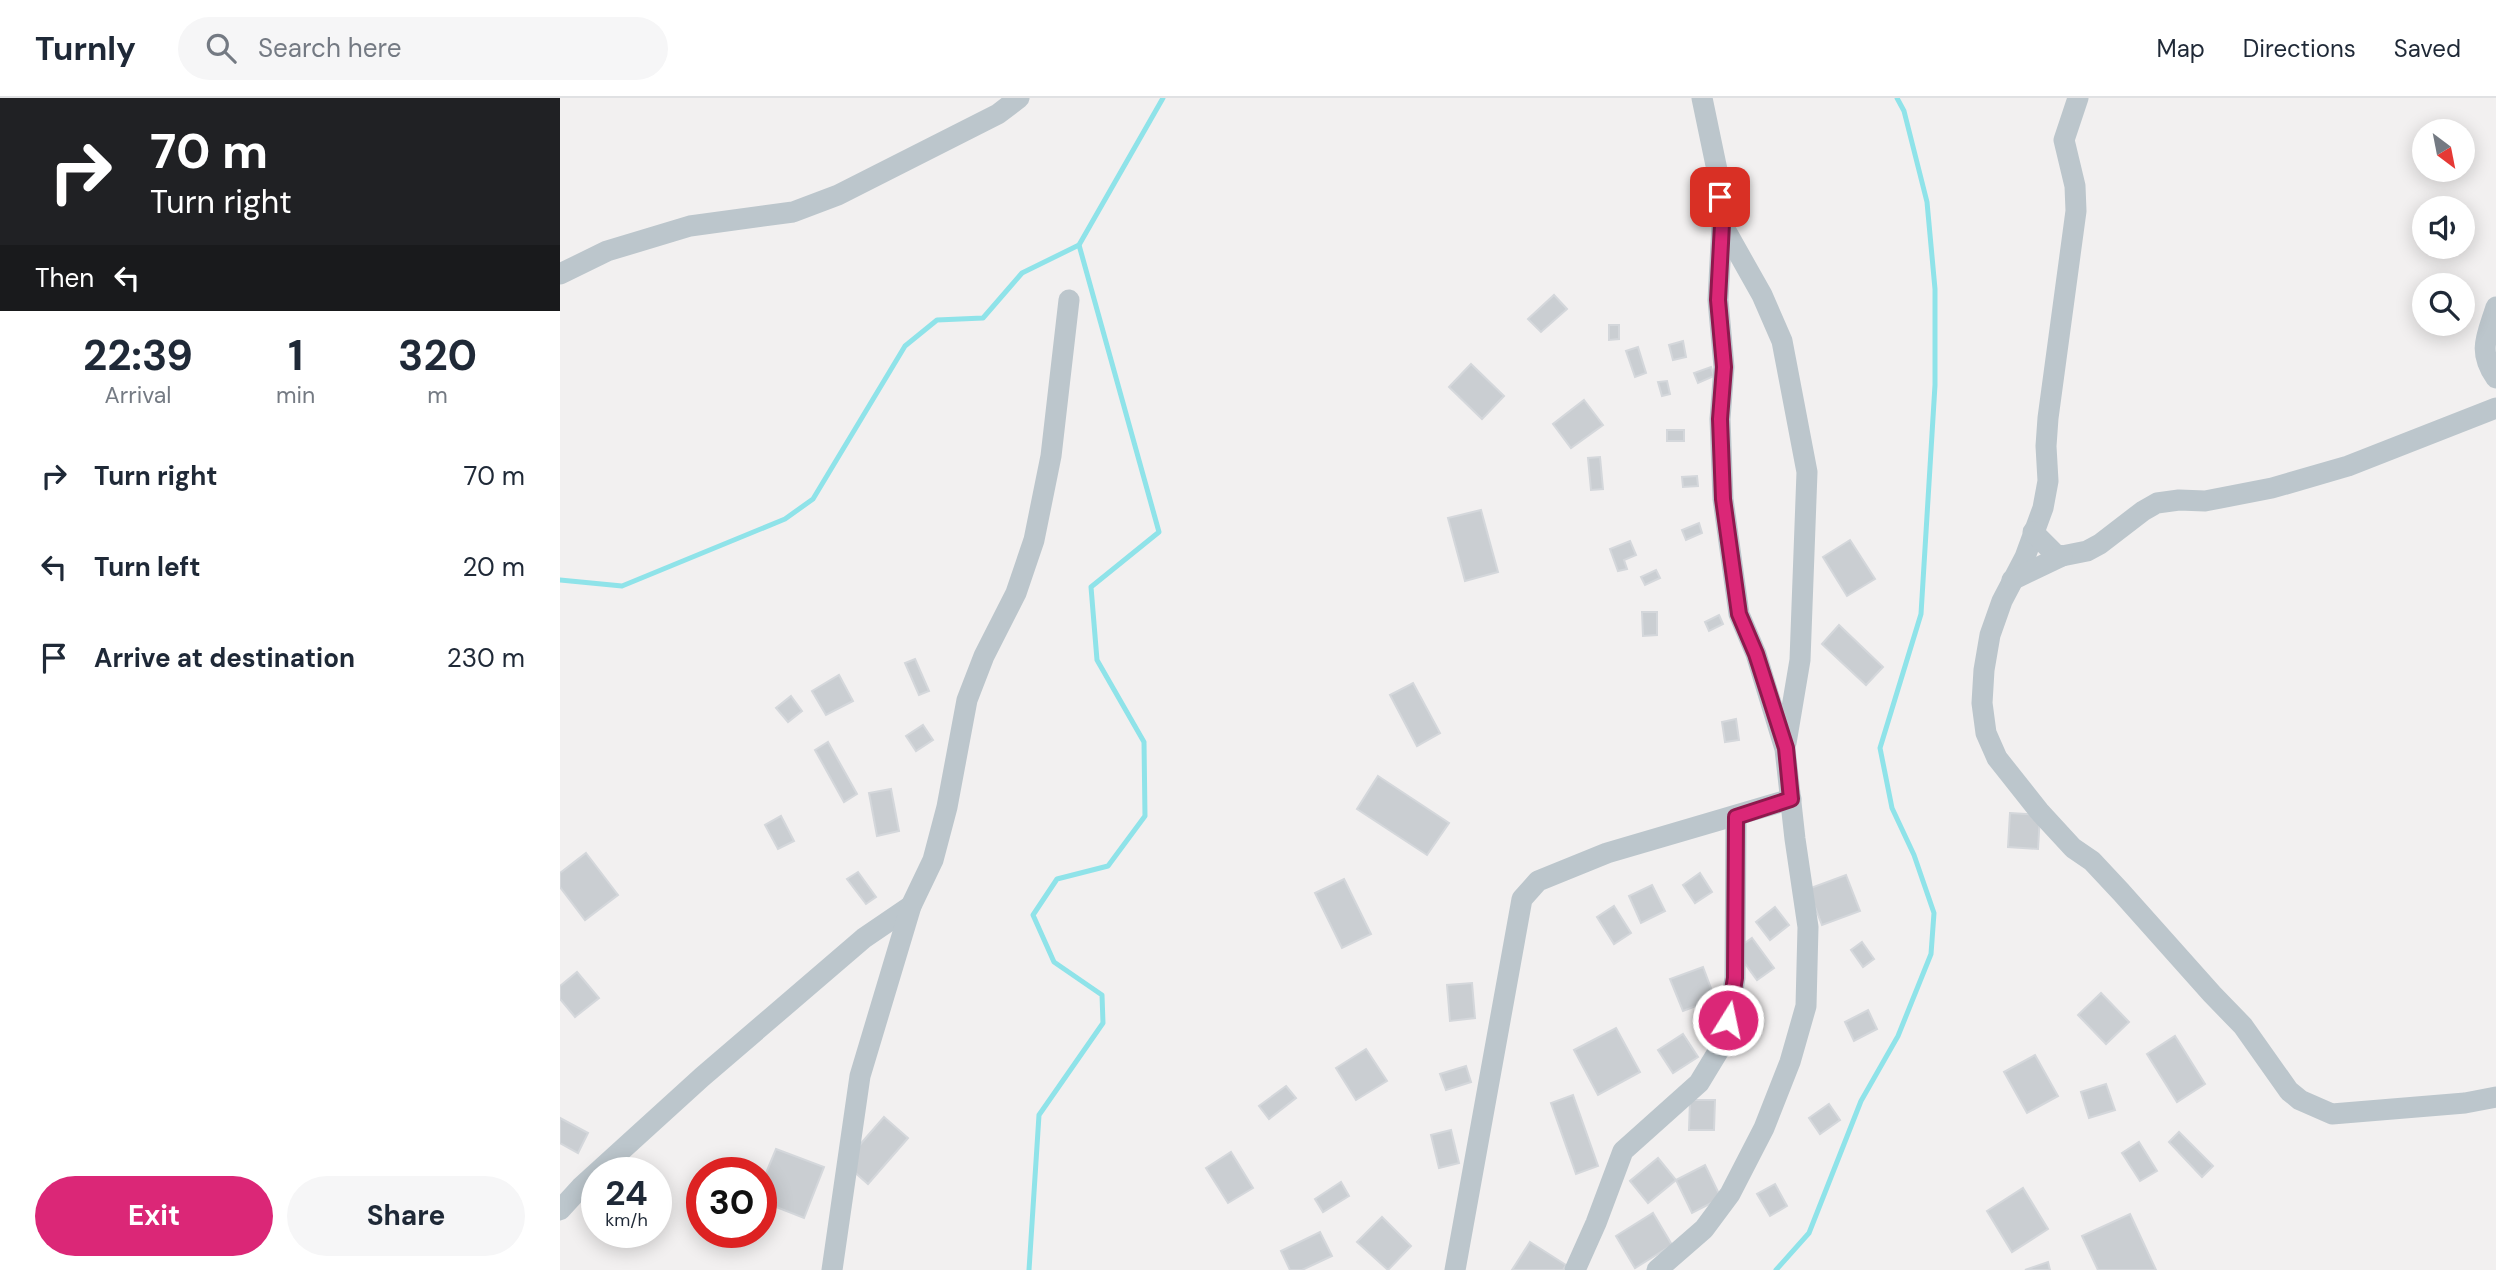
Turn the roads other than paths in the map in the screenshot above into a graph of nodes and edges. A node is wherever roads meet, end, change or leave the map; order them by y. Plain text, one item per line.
1 (1019, 98) edge
2 (1702, 98) edge
3 (2078, 98) edge
4 (1722, 224) junction
5 (560, 274) edge
6 (1069, 300) dead end
7 (2496, 307) edge
8 (2496, 378) edge
9 (2496, 408) edge
10 (2033, 533) junction
11 (2062, 556) junction
12 (2012, 580) junction
13 (1786, 748) junction
14 (1791, 799) junction
15 (1736, 817) junction
16 (911, 906) junction
17 (2496, 1097) edge
18 (560, 1210) edge
19 (832, 1270) edge
20 (1454, 1270) edge
21 (1575, 1270) edge
22 (1657, 1270) edge

1 - 5 street
2 - 4 street
3 - 10 street
4 - 13 street
4 - 13 street
6 - 16 street
7 - 8 street
9 - 11 street
10 - 11 street
10 - 12 street
11 - 12 street
12 - 17 street
13 - 14 street
14 - 15 street
14 - 22 street
15 - 20 street
15 - 21 street
16 - 18 street
16 - 19 street

